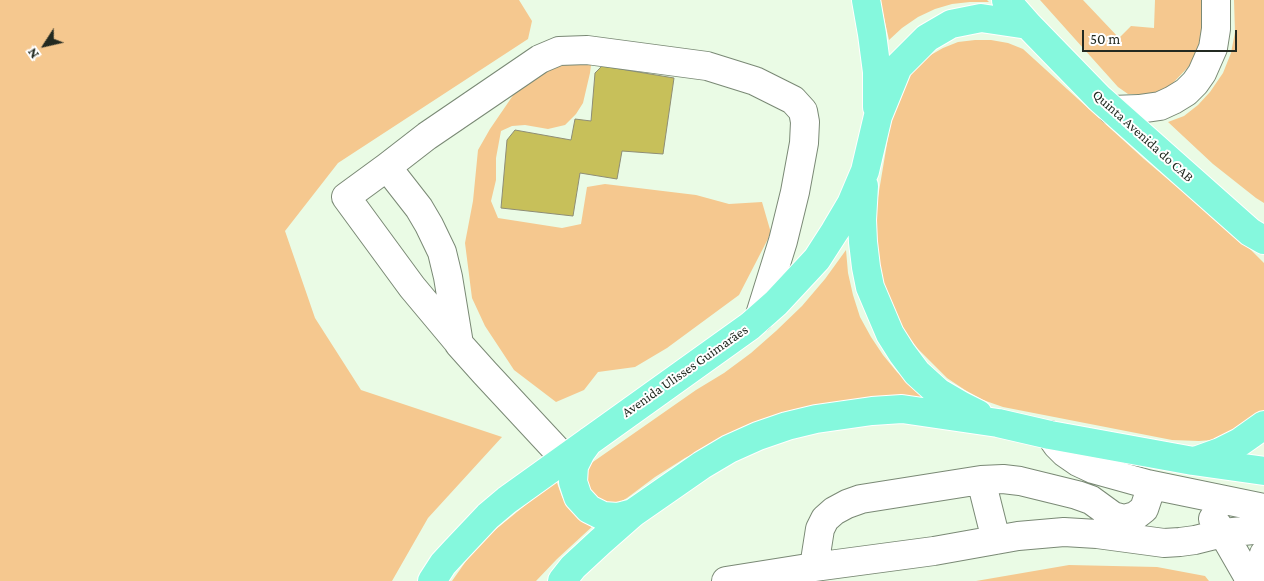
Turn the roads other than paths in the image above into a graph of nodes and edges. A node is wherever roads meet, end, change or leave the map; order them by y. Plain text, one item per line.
1 (866, 0) edge
2 (1006, 0) edge
3 (1216, 0) edge
4 (1028, 25) junction
5 (1112, 110) junction
6 (878, 116) junction
7 (387, 167) junction
8 (865, 172) junction
9 (1259, 240) edge
10 (758, 318) junction
11 (459, 344) junction
12 (998, 423) junction
13 (1264, 425) edge
14 (1050, 435) junction
15 (592, 438) junction
16 (564, 458) junction
17 (1193, 461) junction
18 (1264, 471) edge
19 (981, 480) junction
20 (1147, 484) junction
21 (1197, 494) junction
22 (1264, 508) edge
23 (633, 513) junction
24 (1264, 528) edge
25 (1223, 533) junction
26 (996, 540) junction
27 (1264, 554) edge
28 (814, 567) junction
29 (432, 581) edge
30 (562, 581) edge
31 (726, 581) edge
32 (1250, 581) edge
33 (1258, 581) edge

1 - 6 main road
2 - 4 main road, Quinta Avenida do CAB
3 - 5 lane
4 - 5 main road, Quinta Avenida do CAB
4 - 6 main road
5 - 9 main road, Quinta Avenida do CAB
6 - 8 main road, Avenida Ulisses Guimarães
7 - 10 lane
7 - 11 lane
7 - 11 lane
8 - 10 main road, Avenida Ulisses Guimarães
8 - 12 main road
10 - 15 main road, Avenida Ulisses Guimarães
11 - 16 lane
12 - 14 main road
12 - 23 main road
13 - 17 main road
14 - 17 main road
14 - 20 lane
15 - 16 main road, Avenida Ulisses Guimarães
15 - 23 main road
16 - 29 main road, Avenida Ulisses Guimarães
17 - 18 main road
19 - 20 lane
19 - 26 lane
19 - 28 lane
20 - 21 lane
21 - 22 lane
21 - 25 lane
23 - 30 main road
24 - 25 lane
25 - 26 lane
25 - 32 lane
26 - 28 lane
27 - 33 lane
28 - 31 lane

